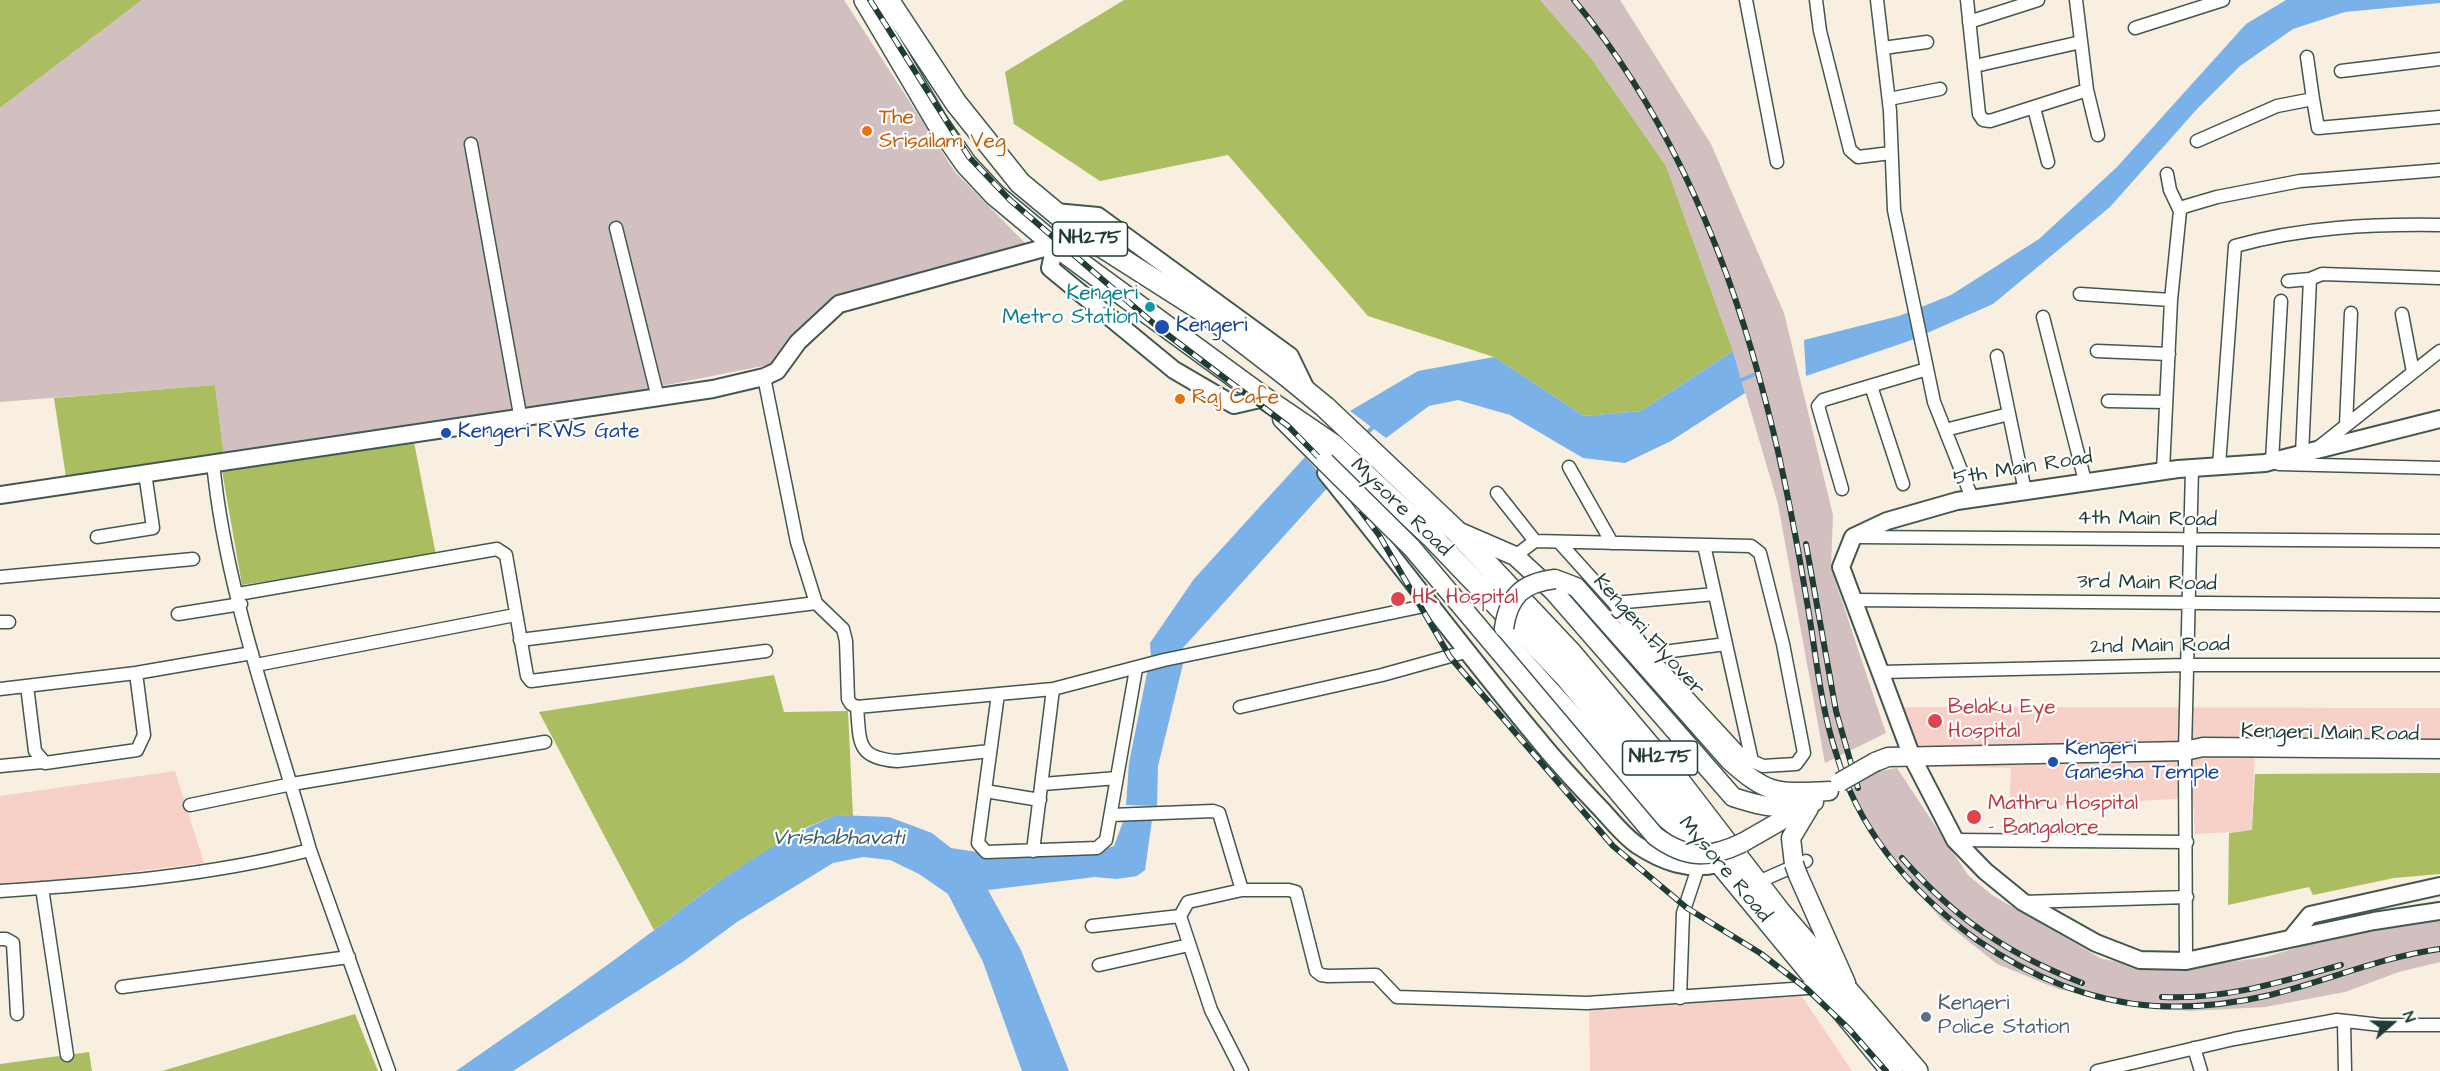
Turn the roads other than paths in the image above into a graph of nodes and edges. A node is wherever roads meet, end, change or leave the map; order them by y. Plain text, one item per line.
1 (864, 0) edge
2 (888, 0) edge
3 (1746, 0) edge
4 (1816, 0) edge
5 (1877, 0) edge
6 (1967, 0) edge
7 (2038, 0) edge
8 (2076, 0) edge
9 (2223, 0) edge
10 (1969, 22) junction
11 (2135, 28) dead end
12 (1927, 42) dead end
13 (2081, 42) junction
14 (1883, 48) junction
15 (2307, 57) dead end
16 (2440, 59) edge
17 (1975, 66) junction
18 (2341, 71) dead end
19 (1940, 89) dead end
20 (2087, 90) junction
21 (1889, 99) junction
22 (2313, 99) junction
23 (2034, 108) junction
24 (2440, 117) edge
25 (2098, 135) dead end
26 (2197, 141) dead end
27 (471, 144) dead end
28 (1891, 153) junction
29 (1777, 162) dead end
30 (2048, 162) dead end
31 (2440, 170) edge
32 (2167, 174) dead end
33 (2180, 211) junction
34 (2440, 225) edge
35 (616, 228) dead end
36 (1055, 245) junction
37 (2440, 278) edge
38 (2310, 279) junction
39 (2288, 281) dead end
40 (2080, 294) dead end
41 (2171, 300) junction
42 (2281, 301) dead end
43 (2351, 313) dead end
44 (2402, 314) dead end
45 (2043, 317) dead end
46 (2097, 351) dead end
47 (2440, 351) edge
48 (2169, 354) junction
49 (1997, 356) dead end
50 (1927, 369) junction
51 (2413, 372) junction
52 (764, 377) junction
53 (1871, 386) junction
54 (658, 398) junction
55 (1264, 398) junction
56 (2108, 401) dead end
57 (2166, 402) junction
58 (2009, 414) junction
59 (2440, 419) edge
60 (521, 420) junction
61 (2346, 425) junction
62 (1945, 430) junction
63 (1324, 452) junction
64 (2308, 452) junction
65 (213, 462) junction
66 (2268, 462) junction
67 (2219, 466) junction
68 (1569, 468) dead end
69 (2192, 468) junction
70 (2440, 468) edge
71 (2163, 471) junction
72 (145, 473) junction
73 (2085, 481) junction
74 (1903, 484) dead end
75 (1842, 489) dead end
76 (2025, 491) junction
77 (1497, 493) dead end
78 (0, 495) edge
79 (1972, 498) junction
80 (1455, 530) junction
81 (97, 537) dead end
82 (1853, 537) junction
83 (1535, 541) junction
84 (2189, 541) junction
85 (2440, 541) edge
86 (1560, 542) junction
87 (1612, 543) junction
88 (1704, 545) junction
89 (1515, 556) junction
90 (193, 559) dead end
91 (0, 577) edge
92 (1715, 594) junction
93 (239, 599) junction
94 (1854, 600) junction
95 (816, 603) junction
96 (1614, 603) junction
97 (2187, 604) junction
98 (1429, 605) junction
99 (2440, 605) edge
100 (178, 614) dead end
101 (515, 615) junction
102 (520, 640) junction
103 (1726, 644) junction
104 (765, 651) dead end
105 (1465, 652) junction
106 (1648, 654) junction
107 (254, 659) junction
108 (2186, 665) junction
109 (2440, 665) edge
110 (1136, 669) junction
111 (1881, 672) junction
112 (136, 673) junction
113 (27, 686) junction
114 (0, 689) edge
115 (1053, 689) junction
116 (998, 694) junction
117 (857, 707) junction
118 (1240, 707) dead end
119 (545, 742) dead end
120 (2440, 749) edge
121 (990, 751) junction
122 (2185, 751) junction
123 (1911, 757) junction
124 (2440, 758) edge
125 (1752, 761) junction
126 (42, 762) junction
127 (0, 766) edge
128 (1117, 778) junction
129 (292, 784) junction
130 (1043, 784) junction
131 (985, 791) junction
132 (1828, 792) junction
133 (1040, 801) junction
134 (190, 805) dead end
135 (1783, 812) junction
136 (1116, 815) junction
137 (1955, 840) junction
138 (2187, 842) junction
139 (310, 850) junction
140 (1033, 851) junction
141 (1707, 861) junction
142 (1806, 861) dead end
143 (1758, 882) junction
144 (2440, 886) edge
145 (42, 888) junction
146 (1242, 890) junction
147 (0, 891) edge
148 (2187, 897) junction
149 (2023, 902) junction
150 (2440, 911) edge
151 (1179, 916) junction
152 (1773, 916) junction
153 (1092, 926) dead end
154 (2292, 937) junction
155 (0, 939) edge
156 (1189, 945) junction
157 (349, 957) junction
158 (2186, 961) junction
159 (1099, 965) dead end
160 (122, 987) dead end
161 (1822, 987) junction
162 (1853, 997) junction
163 (1680, 998) junction
164 (17, 1014) dead end
165 (2344, 1021) junction
166 (2440, 1025) edge
167 (2194, 1048) junction
168 (67, 1055) dead end
169 (389, 1071) edge
170 (1242, 1071) edge
171 (1892, 1071) edge
172 (1917, 1071) edge
173 (2099, 1071) edge
174 (2201, 1071) edge
175 (2345, 1071) edge

1 - 36 highway, Mysore Road / NH275
2 - 80 highway, Mysore Road / NH275
3 - 29 street
4 - 28 street
5 - 14 street
6 - 10 street
7 - 10 street
8 - 13 street
9 - 11 street
10 - 17 street
12 - 14 street
13 - 17 street
13 - 20 street
14 - 21 street
15 - 22 street
16 - 18 street
17 - 23 street
19 - 21 street
20 - 23 street
20 - 25 street
21 - 28 street
22 - 24 street
22 - 26 street
23 - 30 street
27 - 60 street
28 - 50 street
31 - 33 street
32 - 33 street
33 - 41 street
34 - 67 street
35 - 54 street
36 - 52 street
36 - 55 highway, Mysore Road / NH275
36 - 55 street
37 - 38 street
38 - 39 street
38 - 64 street
40 - 41 street
41 - 48 street
42 - 66 street
43 - 61 street
44 - 51 street
45 - 73 street
46 - 48 street
47 - 51 street
48 - 57 street
49 - 58 street
50 - 53 street
50 - 62 street
51 - 61 street
52 - 54 street
52 - 95 street
53 - 74 street
53 - 75 street
54 - 60 street
55 - 63 highway, Mysore Road / NH275
56 - 57 street
57 - 71 street
58 - 62 street
58 - 76 street
59 - 64 street
60 - 65 street
61 - 64 street
62 - 79 street
63 - 98 street
63 - 135 main road, bridge
63 - 141 highway, Mysore Road / NH275
64 - 66 street
65 - 72 street
65 - 93 street
66 - 67 street, 5th Main Road
66 - 70 street, 5th Main Road
67 - 69 street, 5th Main Road
68 - 87 street
69 - 71 street, 5th Main Road
69 - 84 street
71 - 73 street, 5th Main Road
72 - 78 street
72 - 81 street
73 - 76 street, 5th Main Road
76 - 79 street, 5th Main Road
77 - 83 street
79 - 82 street, 5th Main Road
80 - 89 main road
80 - 143 highway, Mysore Road / NH275
82 - 84 street, 4th Main Road
82 - 94 street
83 - 86 street
83 - 89 street
84 - 85 street, 4th Main Road
84 - 97 street
86 - 87 street
86 - 96 street
87 - 88 street
88 - 92 street
88 - 125 street
89 - 135 main road
90 - 91 street
92 - 96 street
92 - 103 street
93 - 100 street
93 - 101 street
93 - 107 street
94 - 97 street, 3rd Main Road
94 - 111 street
95 - 102 street
95 - 117 street
96 - 106 street
97 - 99 street, 3rd Main Road
97 - 108 street
98 - 105 street
98 - 110 street
101 - 102 street
101 - 107 street
102 - 104 street
103 - 106 street
103 - 125 street
105 - 118 street
105 - 141 street
106 - 125 street
107 - 112 street
107 - 129 street
108 - 109 street, 2nd Main Road
108 - 111 street, 2nd Main Road
108 - 122 street
110 - 115 street
110 - 128 street
111 - 123 street
112 - 113 street
112 - 126 street
113 - 114 street
113 - 126 street
115 - 116 street
115 - 130 street
116 - 117 street
116 - 121 street
117 - 121 street
119 - 129 street
120 - 122 main road, Kengeri Main Road
121 - 131 street
122 - 123 main road, Kengeri Main Road
122 - 124 main road, Kengeri Main Road
122 - 138 street
123 - 132 main road, Kengeri Main Road, bridge
123 - 137 street
126 - 127 street
128 - 130 street
128 - 136 street
129 - 134 street
129 - 139 street
130 - 133 street
131 - 133 street
131 - 140 street
132 - 135 main road
132 - 135 main road
133 - 140 street
135 - 141 main road, Kengeri Flyover, bridge
135 - 162 main road, bridge
136 - 140 street
136 - 146 street
137 - 138 street
137 - 149 street
138 - 148 street
139 - 145 street
139 - 157 street
141 - 152 highway, Mysore Road / NH275
141 - 163 street
142 - 143 street
143 - 152 highway, Mysore Road / NH275
144 - 154 street
145 - 147 street
145 - 168 street
146 - 151 street
146 - 163 street
148 - 149 street
148 - 158 street
149 - 158 street
150 - 154 street
151 - 153 street
151 - 156 street
152 - 161 highway, Mysore Road / NH275
152 - 162 highway, Mysore Road / NH275
154 - 158 street
155 - 164 street
156 - 159 street
156 - 170 street
157 - 160 street
157 - 169 street
161 - 163 street
161 - 171 highway, Mysore Road / NH275
162 - 172 highway, Mysore Road / NH275
165 - 166 street
165 - 167 street
165 - 175 street
167 - 173 street
167 - 174 street

